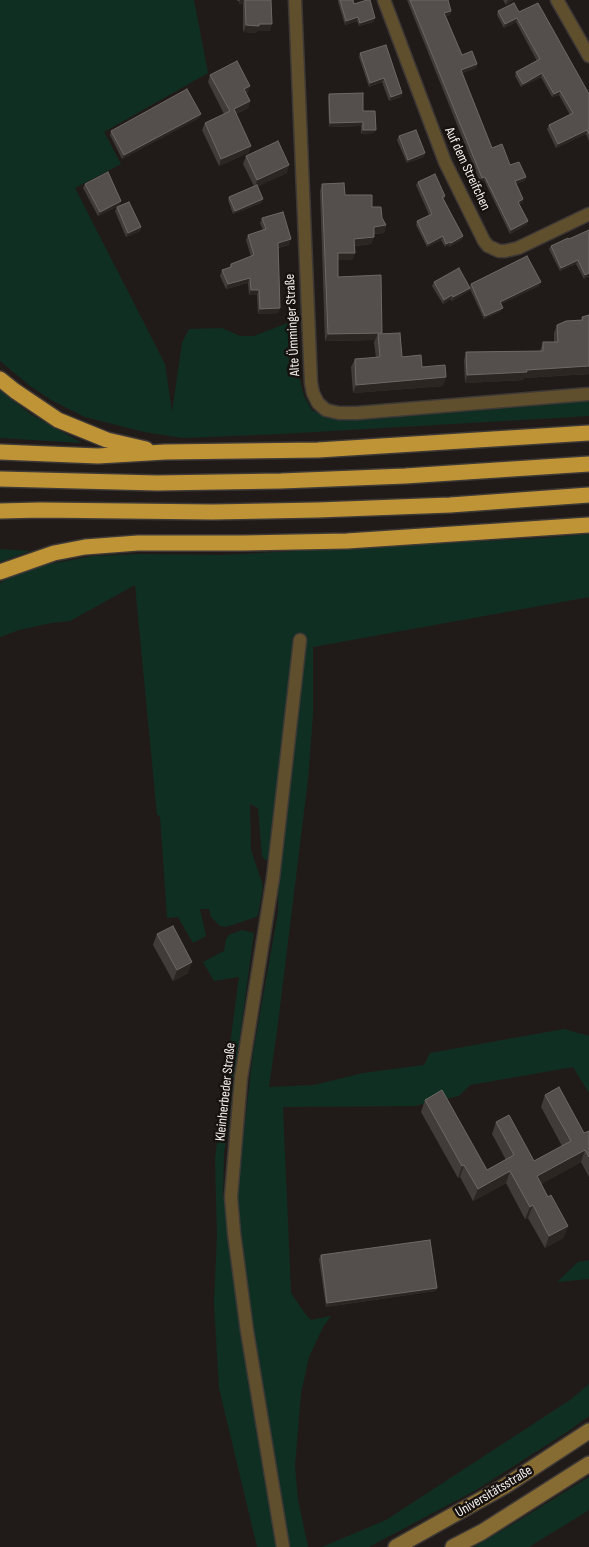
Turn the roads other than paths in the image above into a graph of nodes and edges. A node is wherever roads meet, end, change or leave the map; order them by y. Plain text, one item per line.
1 (295, 0) edge
2 (384, 0) edge
3 (557, 0) edge
4 (589, 56) edge
5 (589, 214) edge
6 (0, 379) edge
7 (589, 394) edge
8 (589, 433) edge
9 (0, 452) edge
10 (165, 452) junction
11 (589, 464) edge
12 (0, 479) edge
13 (589, 495) edge
14 (0, 510) edge
15 (589, 526) edge
16 (0, 572) edge
17 (300, 640) dead end
18 (589, 1432) edge
19 (589, 1464) edge
20 (283, 1547) edge
21 (396, 1547) edge
22 (453, 1547) edge

1 - 7 street, Alte Ümminger Straße
2 - 5 street, Auf dem Streifchen
3 - 4 street
6 - 10 highway
8 - 10 highway
9 - 10 highway
11 - 12 highway
13 - 14 highway
15 - 16 highway
17 - 20 street, Kleinherbeder Straße
18 - 21 main road, Universitätsstraße
19 - 22 main road, Universitätsstraße

